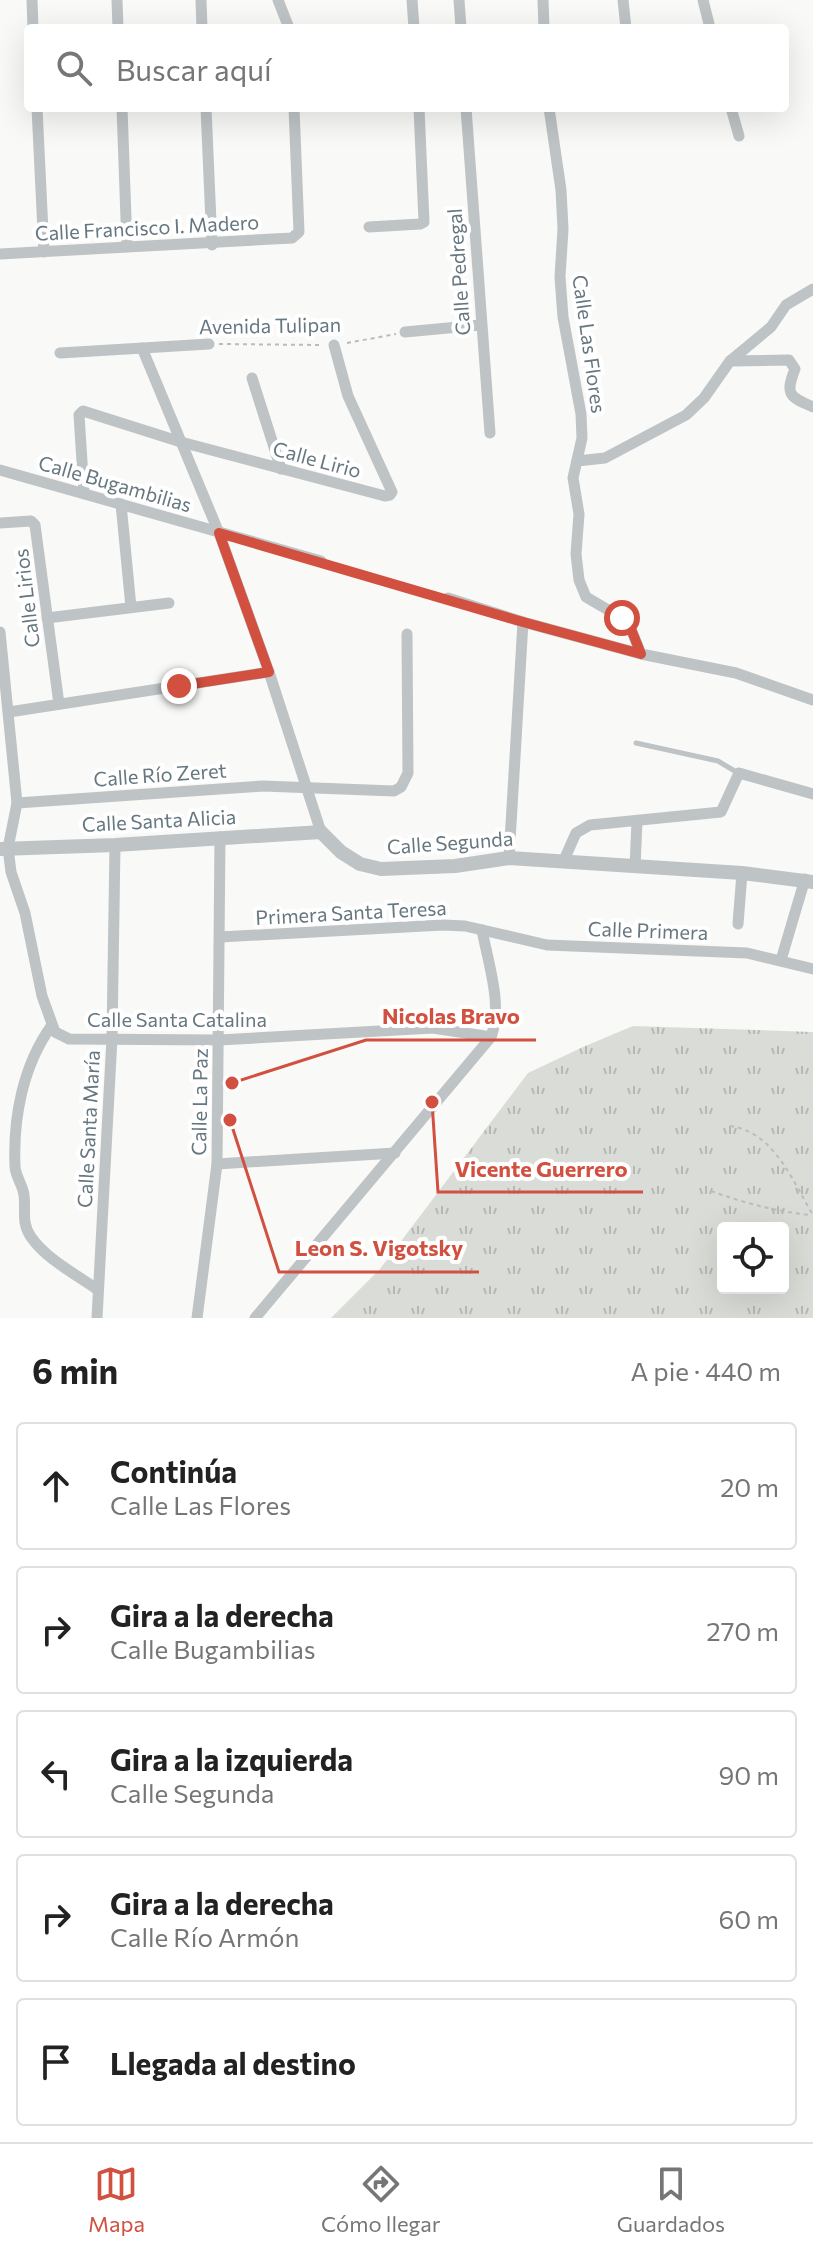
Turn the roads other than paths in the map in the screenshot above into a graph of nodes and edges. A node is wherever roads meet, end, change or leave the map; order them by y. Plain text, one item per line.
1 (32, 0) edge
2 (117, 0) edge
3 (201, 0) edge
4 (278, 0) edge
5 (412, 0) edge
6 (459, 0) edge
7 (543, 0) edge
8 (623, 0) edge
9 (703, 0) edge
10 (33, 24) edge
11 (118, 24) edge
12 (202, 24) edge
13 (287, 24) edge
14 (414, 24) edge
15 (461, 24) edge
16 (544, 24) edge
17 (626, 24) edge
18 (709, 24) edge
19 (37, 112) edge
20 (122, 112) edge
21 (206, 112) edge
22 (294, 112) edge
23 (419, 112) edge
24 (466, 112) edge
25 (550, 112) edge
26 (732, 112) edge
27 (739, 136) dead end
28 (369, 227) dead end
29 (212, 245) junction
30 (127, 246) junction
31 (44, 252) junction
32 (0, 254) edge
33 (813, 289) edge
34 (480, 325) junction
35 (405, 332) road end
36 (209, 344) road end
37 (334, 345) road end
38 (142, 348) junction
39 (60, 353) dead end
40 (730, 361) junction
41 (252, 378) dead end
42 (813, 407) edge
43 (490, 433) dead end
44 (181, 442) junction
45 (577, 461) junction
46 (281, 469) junction
47 (0, 470) edge
48 (84, 493) junction
49 (121, 504) junction
50 (0, 523) edge
51 (219, 533) junction
52 (321, 561) road end
53 (448, 598) road end
54 (169, 603) dead end
55 (131, 607) junction
56 (47, 618) junction
57 (523, 622) junction
58 (0, 632) edge
59 (407, 634) dead end
60 (641, 654) junction
61 (269, 672) junction
62 (813, 700) edge
63 (59, 704) junction
64 (9, 712) junction
65 (636, 743) dead end
66 (739, 773) junction
67 (305, 789) junction
68 (813, 794) edge
69 (17, 803) junction
70 (637, 821) junction
71 (321, 832) junction
72 (220, 837) junction
73 (115, 845) junction
74 (4, 849) edge
75 (509, 858) junction
76 (564, 860) junction
77 (635, 867) junction
78 (742, 873) junction
79 (809, 880) edge
80 (738, 924) dead end
81 (482, 930) junction
82 (220, 937) junction
83 (781, 960) junction
84 (813, 969) edge
85 (52, 1025) junction
86 (491, 1037) junction
87 (112, 1038) junction
88 (219, 1040) junction
89 (395, 1153) junction
90 (217, 1164) junction
91 (98, 1290) junction
92 (97, 1318) edge
93 (197, 1318) edge
94 (255, 1318) edge

1 - 10 street
2 - 11 street
3 - 12 street
4 - 13 street
5 - 14 street
6 - 15 street
7 - 16 street
8 - 17 street
9 - 18 street
19 - 31 street
20 - 30 street
21 - 29 street
22 - 29 street, Calle Francisco I. Madero
23 - 28 street
24 - 34 street, Calle Pedregal
25 - 45 street, Calle Las Flores
26 - 27 street
29 - 30 street, Calle Francisco I. Madero
30 - 31 street, Calle Francisco I. Madero
31 - 32 street, Calle Francisco I. Madero
33 - 40 street
34 - 35 street
34 - 43 street, Calle Pedregal
36 - 38 street, Avenida Tulipan
37 - 46 street, Calle Lirio
38 - 39 street, Avenida Tulipan
38 - 44 street, Calle Bugambilias
40 - 42 street
40 - 45 street
41 - 46 street
44 - 46 street, Calle Lirio
44 - 48 street, Calle Lirio
44 - 51 street, Calle Bugambilias
45 - 60 street, Calle Las Flores
47 - 48 street, Calle Bugambilias
48 - 49 street, Calle Bugambilias
49 - 51 street, Calle Bugambilias
49 - 55 street
50 - 56 street, Calle Lirios
51 - 52 street, Calle Bugambilias
51 - 61 street, Calle Segunda
53 - 57 street
54 - 55 street
55 - 56 street
56 - 63 street, Calle Lirios
57 - 60 street
57 - 75 street
58 - 64 street
59 - 67 street, Calle Río Zeret
60 - 62 street
61 - 63 street
61 - 67 street, Calle Segunda
63 - 64 street
64 - 69 street
65 - 66 lane
66 - 68 street
66 - 70 street
67 - 69 street, Calle Río Zeret
67 - 71 street, Calle Segunda
69 - 74 street
70 - 76 street
70 - 77 street
71 - 72 street, Calle Santa Alicia
71 - 75 street, Calle Segunda
72 - 73 street, Calle Santa Alicia
72 - 82 street, Calle La Paz
73 - 74 street, Calle Santa Alicia
73 - 87 street, Calle Santa María
74 - 85 street
75 - 76 street, Calle Segunda
76 - 77 street, Calle Segunda
77 - 78 street, Calle Segunda
78 - 79 street, Calle Segunda
78 - 80 street
79 - 83 street
81 - 82 street, Primera Santa Teresa
81 - 83 street, Calle Primera
81 - 86 street
82 - 88 street, Calle La Paz
83 - 84 street, Calle Primera
85 - 87 street, Calle Santa Catalina
85 - 91 street
86 - 88 street, Calle Santa Catalina
86 - 89 street
87 - 88 street, Calle Santa Catalina
87 - 91 street, Calle Santa María
88 - 90 street, Calle La Paz
89 - 90 street
89 - 94 street
90 - 93 street, Calle La Paz
91 - 92 street, Calle Santa María

